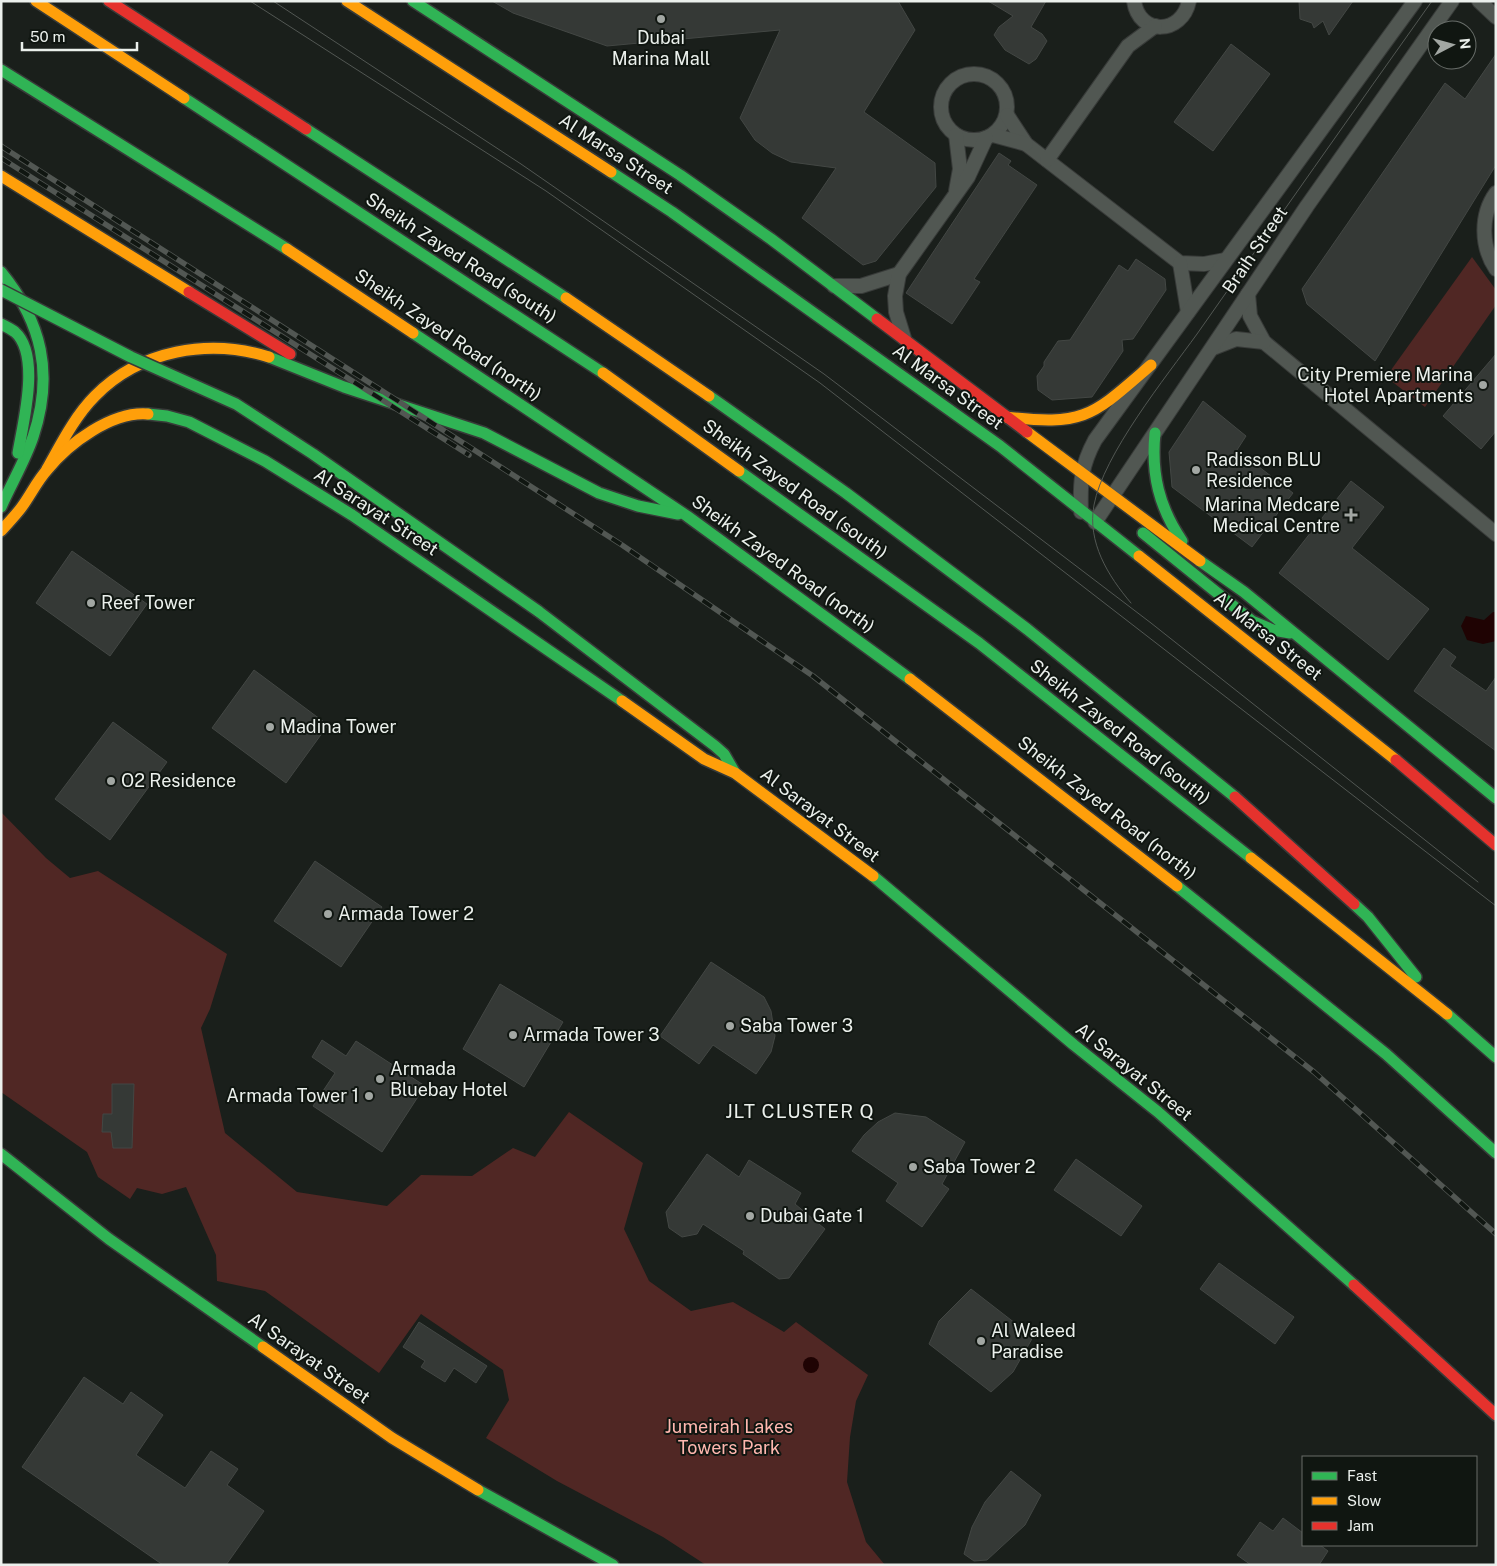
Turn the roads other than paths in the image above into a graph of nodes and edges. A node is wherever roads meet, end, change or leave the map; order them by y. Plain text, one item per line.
1 (36, 1) edge
2 (109, 1) edge
3 (347, 1) edge
4 (413, 1) edge
5 (1189, 1) edge
6 (1415, 1) edge
7 (1452, 1) edge
8 (1479, 1) edge
9 (1135, 6) edge
10 (1496, 17) edge
11 (1155, 26) junction
12 (1128, 46) junction
13 (1, 70) edge
14 (1007, 115) junction
15 (956, 135) junction
16 (990, 137) junction
17 (1026, 144) junction
18 (1046, 160) junction
19 (1, 176) edge
20 (1496, 193) edge
21 (954, 196) junction
22 (1225, 260) junction
23 (1180, 263) junction
24 (1496, 269) edge
25 (1, 272) edge
26 (899, 274) junction
27 (834, 286) junction
28 (1, 290) edge
29 (1248, 294) junction
30 (1188, 312) junction
31 (1, 324) edge
32 (904, 338) junction
33 (1264, 342) junction
34 (1213, 348) junction
35 (1151, 365) junction
36 (342, 386) junction
37 (1006, 417) junction
38 (1156, 433) junction
39 (1000, 446) junction
40 (47, 469) junction
41 (1063, 472) junction
42 (1081, 474) junction
43 (14, 479) junction
44 (1111, 500) junction
45 (1, 507) edge
46 (1090, 510) junction
47 (686, 516) junction
48 (1, 531) edge
49 (1496, 534) edge
50 (1190, 552) junction
51 (1296, 634) junction
52 (735, 773) junction
53 (1496, 798) edge
54 (1496, 845) edge
55 (1430, 999) junction
56 (1496, 1057) edge
57 (1496, 1153) edge
58 (1, 1154) edge
59 (1496, 1415) edge
60 (613, 1565) edge

1 - 55 main road, Sheikh Zayed Road (south)
2 - 55 main road
3 - 39 main road, Al Marsa Street
4 - 27 main road, Al Marsa Street
5 - 11 street
6 - 22 street, Braih Street
7 - 29 street, Braih Street
8 - 10 street
9 - 11 street
9 - 12 street
11 - 12 street
12 - 18 street
13 - 47 main road, Sheikh Zayed Road (north)
14 - 15 street
14 - 16 street
14 - 17 street
15 - 16 street
15 - 21 street
16 - 17 street
16 - 21 street
17 - 18 street
18 - 23 street
19 - 36 main road
20 - 24 street
21 - 26 street
22 - 23 street
22 - 30 street, Braih Street
23 - 30 street
25 - 43 main road
26 - 27 street
26 - 32 street
27 - 32 main road, Al Marsa Street
28 - 52 main road, Al Sarayat Street, bridge
29 - 33 street
29 - 34 street, Braih Street
30 - 35 street, Braih Street
31 - 43 main road
32 - 37 main road, Al Marsa Street
33 - 34 street
33 - 49 street
34 - 38 street, Braih Street
35 - 37 main road
35 - 42 street, Braih Street
36 - 40 main road
36 - 47 main road
37 - 41 main road, Al Marsa Street
38 - 44 street, Braih Street
38 - 50 main road
39 - 41 main road
39 - 46 main road, Al Marsa Street
40 - 48 main road, Al Sarayat Street
40 - 52 main road, Al Sarayat Street
41 - 42 main road, Al Marsa Street
42 - 44 main road, Al Marsa Street
42 - 46 street, Braih Street
43 - 45 main road
44 - 46 street, Braih Street
44 - 46 main road
44 - 50 main road, Al Marsa Street
44 - 51 main road
46 - 54 main road, Al Marsa Street
47 - 57 main road, Sheikh Zayed Road (north)
50 - 51 main road, Al Marsa Street
51 - 53 main road, Al Marsa Street
52 - 59 main road, Al Sarayat Street
55 - 56 main road, Sheikh Zayed Road (south)
58 - 60 main road, Al Sarayat Street

